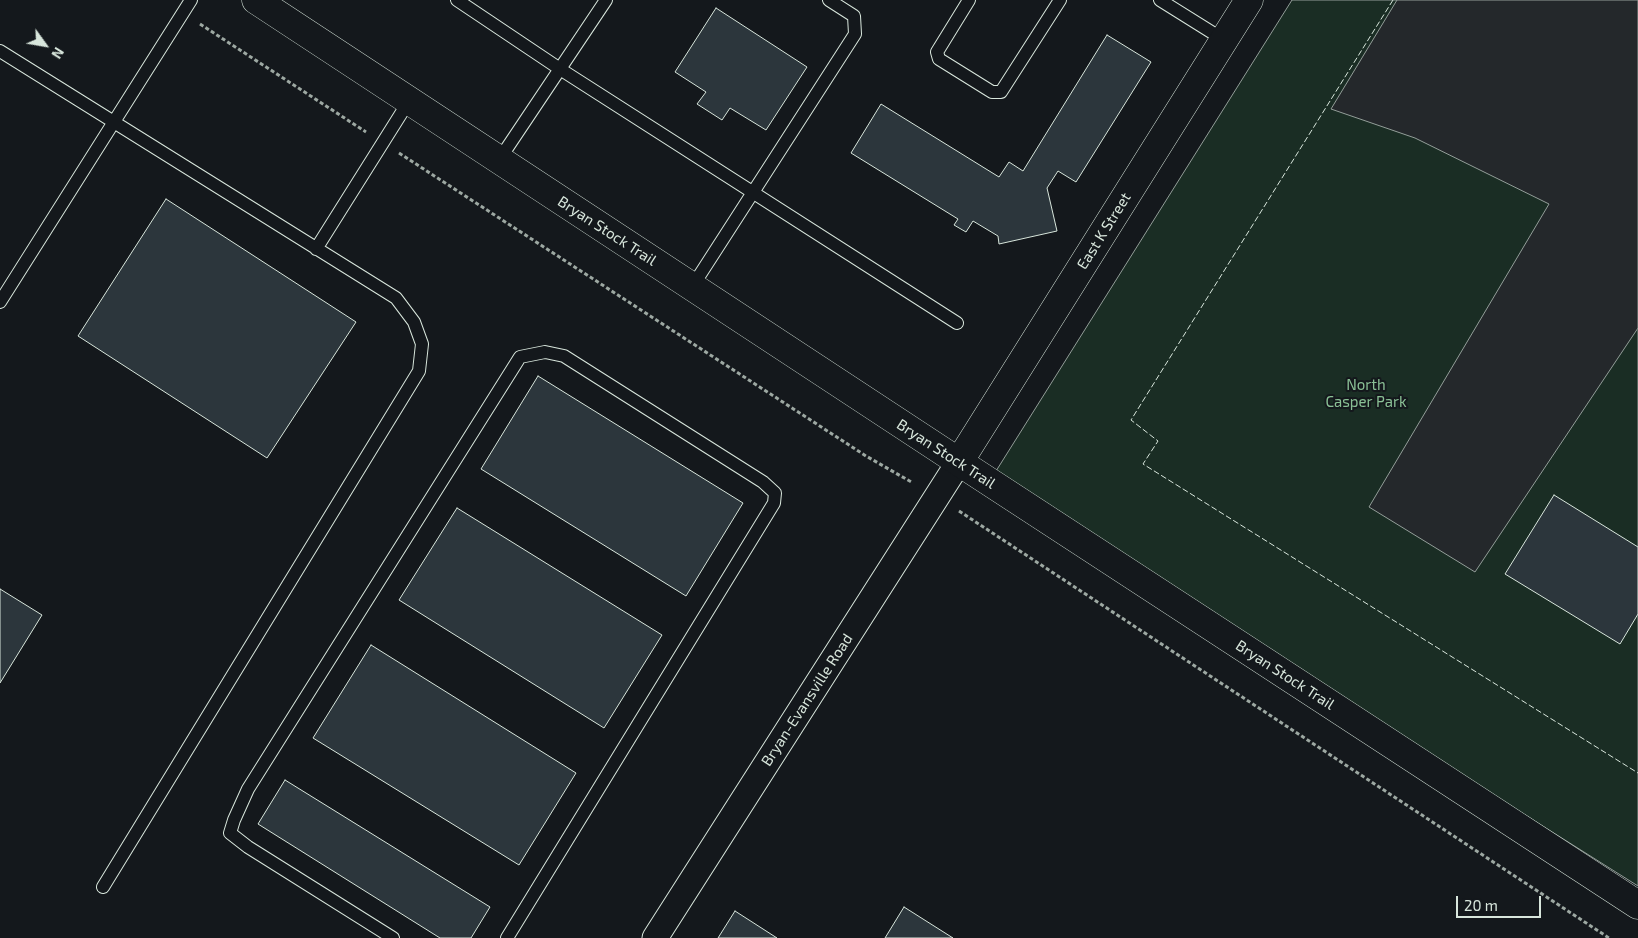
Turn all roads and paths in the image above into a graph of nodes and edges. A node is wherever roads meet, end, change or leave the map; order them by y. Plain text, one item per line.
1 (191, 0) edge
2 (256, 0) edge
3 (457, 0) edge
4 (606, 0) edge
5 (829, 0) edge
6 (970, 0) edge
7 (1060, 0) edge
8 (1160, 0) edge
9 (1249, 0) edge
10 (183, 12) junction
11 (1224, 40) junction
12 (0, 51) edge
13 (560, 68) junction
14 (409, 101) junction
15 (114, 121) junction
16 (382, 142) junction
17 (499, 160) junction
18 (752, 192) junction
19 (316, 248) junction
20 (692, 287) junction
21 (0, 302) edge
22 (957, 323) dead end
23 (959, 462) junction
24 (937, 497) junction
25 (103, 888) dead end
26 (1638, 904) edge
27 (393, 938) edge
28 (507, 938) edge
29 (655, 938) edge
30 (1609, 938) edge

1 - 10 lane
2 - 14 main road, Bryan Stock Trail
3 - 13 lane
4 - 13 lane
5 - 18 lane
6 - 7 lane
8 - 11 lane
9 - 11 main road, East K Street
10 - 15 lane
10 - 16 path
11 - 23 main road, East K Street
12 - 15 lane
13 - 17 lane
13 - 18 lane
14 - 16 lane
14 - 17 main road, Bryan Stock Trail
15 - 19 lane
15 - 21 lane
16 - 19 lane
16 - 24 path
17 - 20 main road, Bryan Stock Trail
18 - 20 lane
18 - 22 lane
19 - 25 lane
20 - 23 main road, Bryan Stock Trail
23 - 24 street, Bryan-Evansville Road
23 - 26 main road, Bryan Stock Trail
24 - 29 street, Bryan-Evansville Road
24 - 30 path
27 - 28 lane

